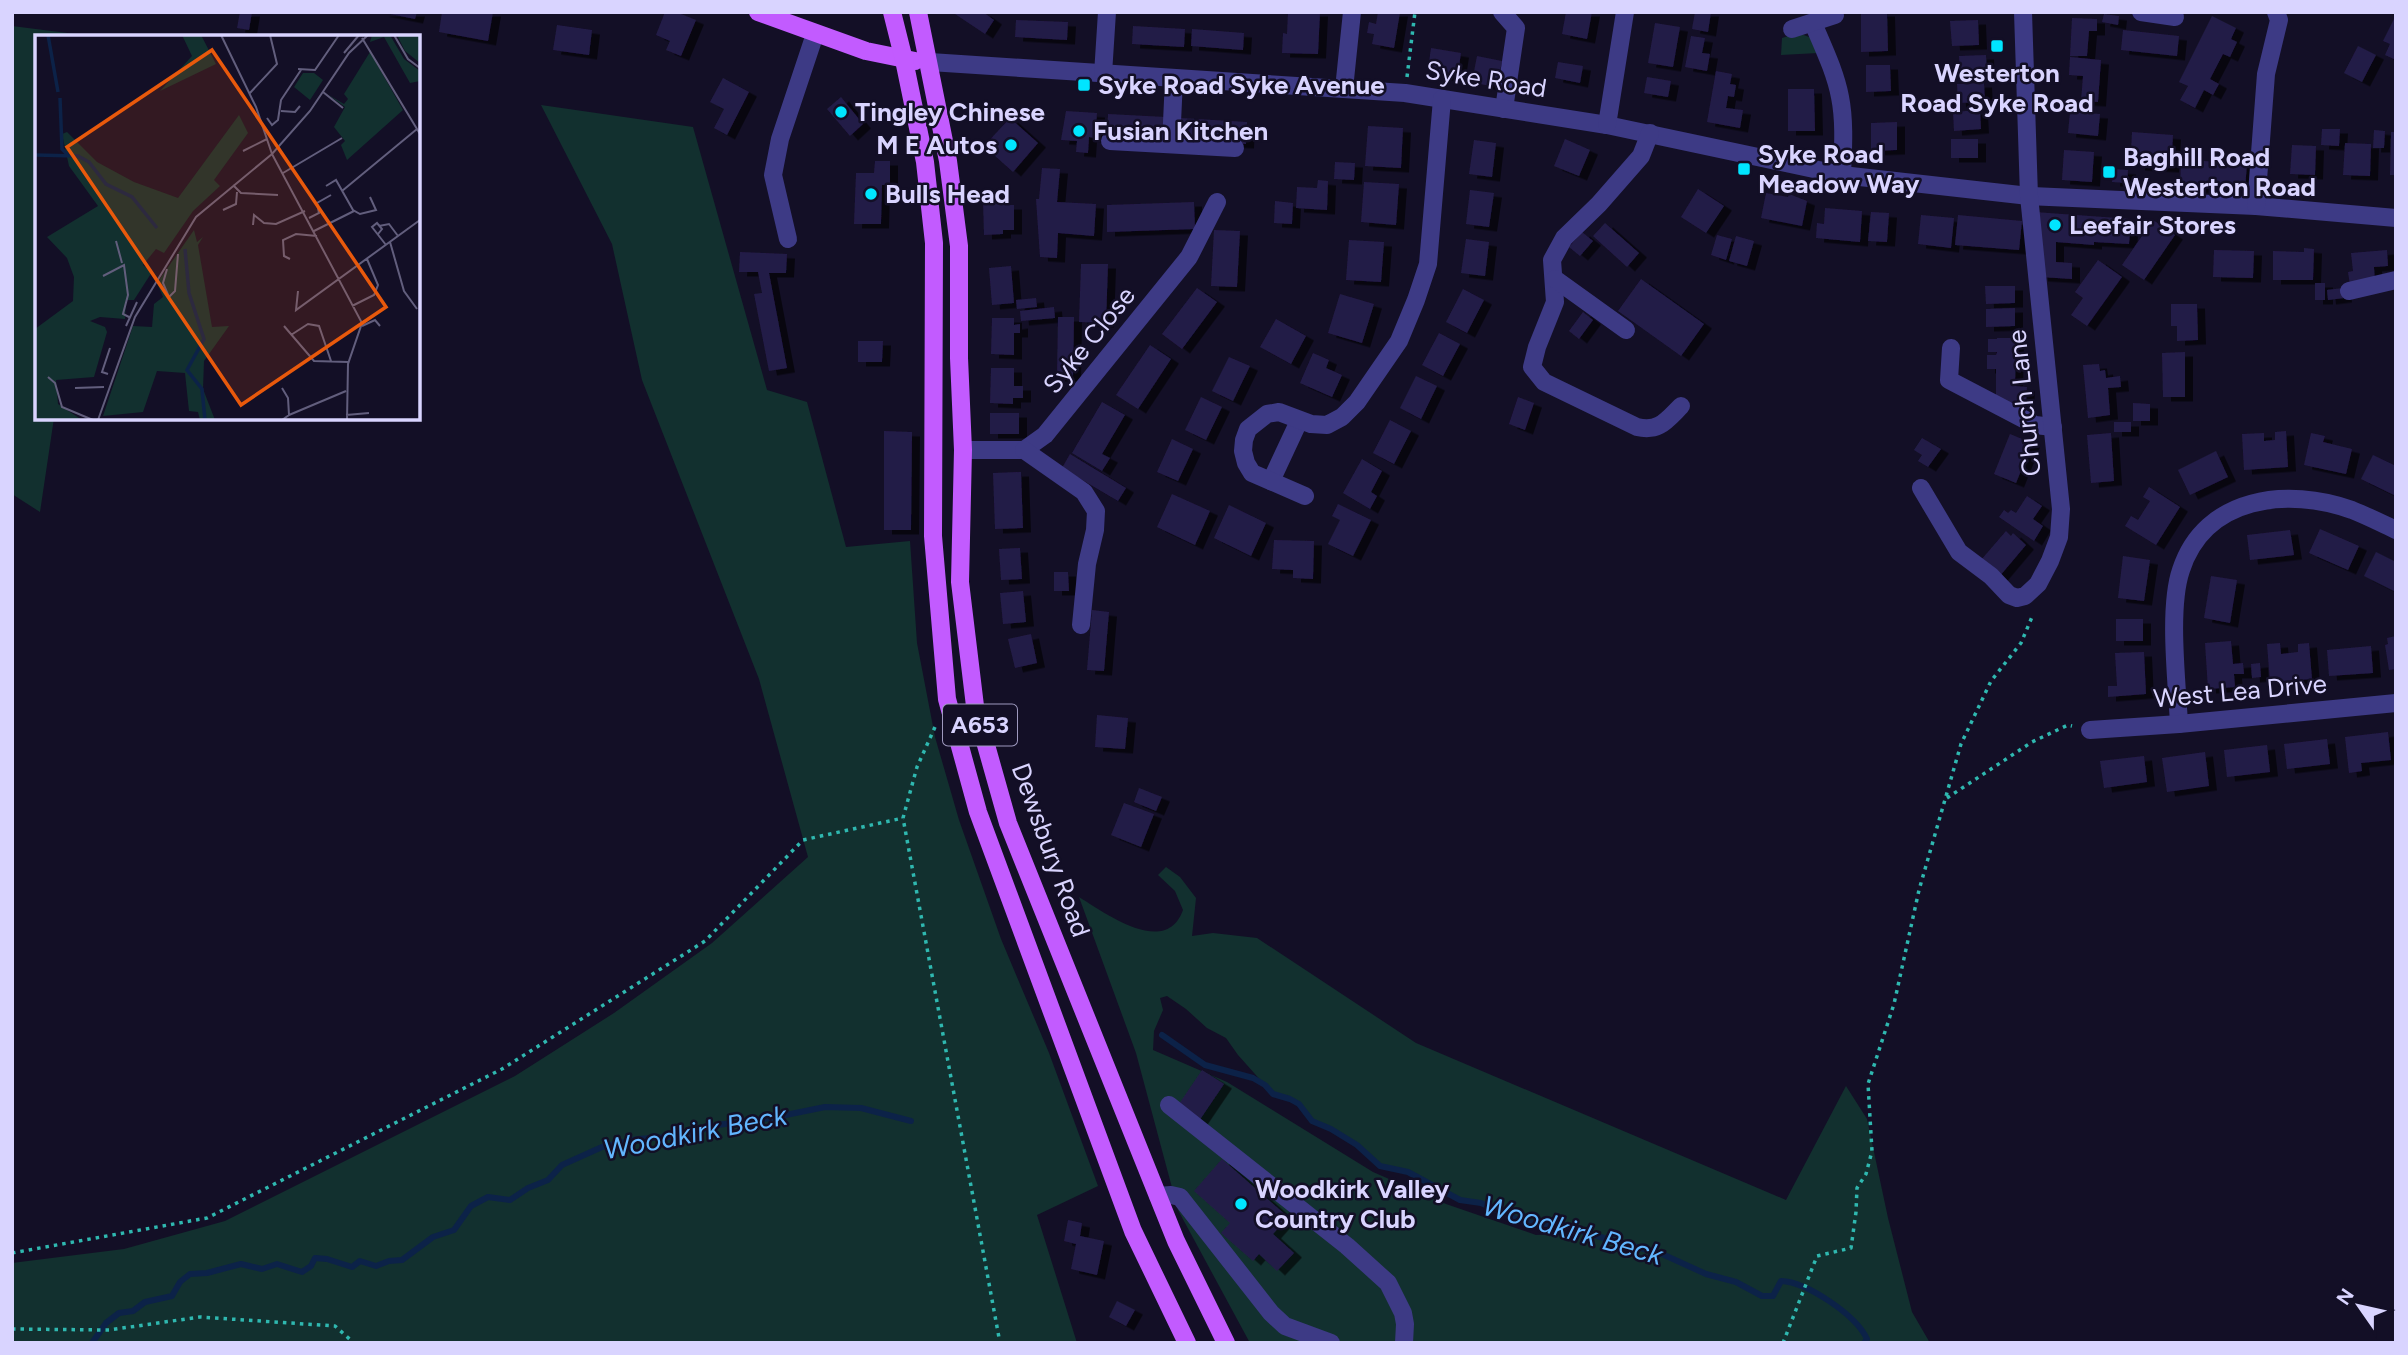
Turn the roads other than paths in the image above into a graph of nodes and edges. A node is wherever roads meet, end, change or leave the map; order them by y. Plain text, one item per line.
1 (758, 12) edge
2 (892, 12) edge
3 (918, 12) edge
4 (1107, 12) edge
5 (1352, 12) edge
6 (1502, 12) edge
7 (1625, 12) edge
8 (2022, 12) edge
9 (2141, 12) edge
10 (2276, 12) edge
11 (1835, 15) dead end
12 (2175, 17) dead end
13 (1813, 23) junction
14 (1793, 29) dead end
15 (815, 34) junction
16 (904, 60) junction
17 (930, 62) junction
18 (1103, 74) junction
19 (1174, 79) junction
20 (1343, 89) junction
21 (1442, 99) junction
22 (1504, 109) junction
23 (1607, 125) junction
24 (1650, 133) junction
25 (1110, 141) dead end
26 (1171, 144) junction
27 (1235, 148) dead end
28 (1842, 176) junction
29 (2029, 196) junction
30 (1217, 202) dead end
31 (2256, 206) junction
32 (2396, 218) edge
33 (788, 239) dead end
34 (1555, 279) junction
35 (2396, 280) edge
36 (2349, 290) dead end
37 (1626, 330) dead end
38 (1951, 348) dead end
39 (1681, 406) dead end
40 (1299, 421) junction
41 (2053, 427) junction
42 (962, 450) junction
43 (1024, 450) junction
44 (1271, 481) junction
45 (1921, 488) dead end
46 (1305, 496) dead end
47 (2396, 530) edge
48 (1081, 625) dead end
49 (2396, 703) edge
50 (2179, 724) junction
51 (2090, 730) road end
52 (1169, 1105) dead end
53 (1158, 1196) junction
54 (1187, 1343) edge
55 (1226, 1343) edge
56 (1331, 1343) edge
57 (1404, 1343) edge

1 - 15 main road
2 - 16 main road, Dewsbury Road / A653
3 - 17 main road, Dewsbury Road / A653
4 - 18 street
5 - 20 street
6 - 22 street
7 - 23 street
8 - 29 street, Church Lane
9 - 12 street
10 - 31 street
11 - 13 street
13 - 14 street
13 - 28 street
15 - 16 main road
15 - 33 street
16 - 17 main road
16 - 54 main road, Dewsbury Road / A653
17 - 18 street, Syke Road
17 - 42 main road, Dewsbury Road / A653
18 - 19 street, Syke Road
19 - 20 street, Syke Road
19 - 26 street
20 - 21 street, Syke Road
21 - 22 street, Syke Road
21 - 40 street
22 - 23 street, Syke Road
23 - 24 street, Syke Road
24 - 28 street, Syke Road
24 - 34 street
25 - 26 street
26 - 27 street
28 - 29 street, Syke Road
29 - 31 street, Syke Road
29 - 41 street, Church Lane
30 - 43 street, Syke Close
31 - 32 street, Syke Road
34 - 37 street
34 - 39 street
35 - 36 street
38 - 41 street
40 - 44 street
40 - 44 street
41 - 45 street, Church Lane
42 - 43 street
42 - 53 main road, Dewsbury Road / A653
43 - 48 street
44 - 46 street
47 - 50 street
49 - 50 street, West Lea Drive
50 - 51 street, West Lea Drive
52 - 57 street
53 - 55 main road, Dewsbury Road / A653
53 - 56 street

